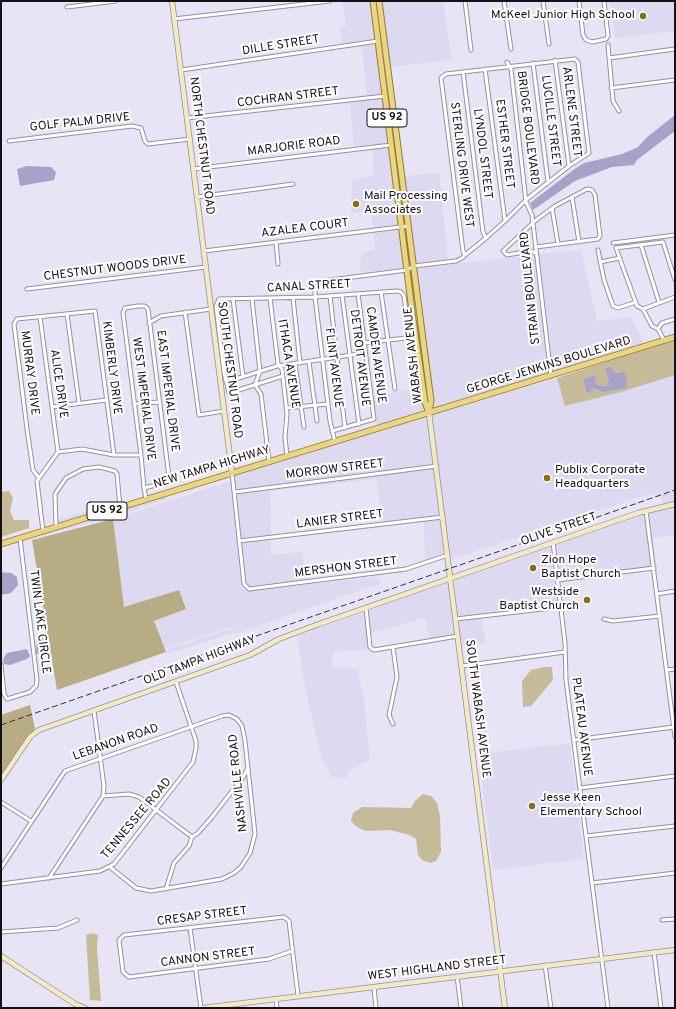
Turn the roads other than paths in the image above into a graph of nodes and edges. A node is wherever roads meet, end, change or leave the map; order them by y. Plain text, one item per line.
1 (116, 1) edge
2 (172, 1) edge
3 (330, 1) edge
4 (373, 1) edge
5 (379, 1) edge
6 (464, 1) edge
7 (504, 1) edge
8 (543, 1) edge
9 (579, 1) edge
10 (604, 1) edge
11 (67, 7) dead end
12 (174, 19) junction
13 (384, 40) junction
14 (378, 41) junction
15 (549, 44) dead end
16 (608, 46) dead end
17 (511, 49) dead end
18 (471, 50) dead end
19 (675, 50) edge
20 (609, 58) junction
21 (555, 60) junction
22 (507, 62) dead end
23 (533, 63) junction
24 (510, 66) junction
25 (485, 69) junction
26 (181, 70) junction
27 (463, 72) junction
28 (675, 80) edge
29 (612, 88) junction
30 (391, 95) junction
31 (385, 96) junction
32 (619, 111) dead end
33 (187, 118) junction
34 (190, 139) junction
35 (9, 141) dead end
36 (397, 144) junction
37 (391, 145) junction
38 (569, 166) junction
39 (193, 169) junction
40 (548, 182) junction
41 (293, 184) dead end
42 (197, 197) junction
43 (572, 197) junction
44 (527, 199) junction
45 (552, 208) junction
46 (505, 222) junction
47 (533, 224) junction
48 (408, 226) junction
49 (402, 227) junction
50 (675, 235) edge
51 (486, 238) junction
52 (276, 242) junction
53 (579, 242) junction
54 (612, 243) dead end
55 (558, 244) junction
56 (641, 245) junction
57 (536, 247) junction
58 (598, 250) dead end
59 (204, 251) junction
60 (536, 253) junction
61 (465, 255) junction
62 (620, 258) junction
63 (600, 262) junction
64 (278, 264) dead end
65 (414, 266) junction
66 (206, 267) junction
67 (407, 270) junction
68 (675, 280) edge
69 (27, 289) dead end
70 (381, 292) junction
71 (209, 293) joint
72 (358, 294) junction
73 (342, 295) junction
74 (330, 296) junction
75 (315, 297) junction
76 (675, 297) edge
77 (270, 298) junction
78 (292, 298) junction
79 (233, 299) junction
80 (252, 299) junction
81 (636, 302) junction
82 (659, 302) junction
83 (211, 309) junction
84 (643, 309) junction
85 (185, 312) junction
86 (123, 313) joint
87 (67, 314) junction
88 (40, 317) junction
89 (420, 318) junction
90 (414, 319) junction
91 (675, 319) edge
92 (149, 323) junction
93 (658, 329) junction
94 (675, 337) edge
95 (387, 340) junction
96 (664, 340) junction
97 (364, 343) junction
98 (365, 353) junction
99 (350, 355) junction
100 (336, 357) junction
101 (323, 359) junction
102 (309, 362) junction
103 (300, 363) junction
104 (295, 364) junction
105 (280, 366) junction
106 (260, 371) junction
107 (243, 376) junction
108 (283, 376) junction
109 (551, 376) junction
110 (226, 382) junction
111 (254, 385) junction
112 (395, 389) dead end
113 (106, 400) junction
114 (159, 402) junction
115 (79, 404) junction
116 (134, 404) junction
117 (328, 404) junction
118 (315, 405) junction
119 (301, 406) junction
120 (52, 407) junction
121 (286, 408) junction
122 (224, 411) junction
123 (429, 413) junction
124 (316, 420) dead end
125 (359, 424) junction
126 (304, 427) dead end
127 (345, 428) junction
128 (332, 431) junction
129 (334, 442) junction
130 (58, 452) junction
131 (141, 454) junction
132 (114, 455) junction
133 (287, 456) junction
134 (269, 461) junction
135 (437, 466) junction
136 (232, 473) junction
137 (39, 478) junction
138 (144, 488) junction
139 (235, 492) junction
140 (146, 499) junction
141 (675, 504) edge
142 (120, 507) junction
143 (646, 510) junction
144 (443, 516) junction
145 (56, 527) junction
146 (43, 531) junction
147 (20, 538) junction
148 (239, 541) junction
149 (553, 542) junction
150 (1, 544) edge
151 (448, 555) junction
152 (654, 568) junction
153 (450, 578) junction
154 (557, 580) junction
155 (675, 591) edge
156 (657, 594) junction
157 (560, 607) junction
158 (366, 608) junction
159 (660, 616) junction
160 (456, 619) junction
161 (604, 619) dead end
162 (458, 636) junction
163 (392, 648) junction
164 (565, 652) junction
165 (1, 664) edge
166 (462, 666) junction
167 (675, 669) edge
168 (667, 670) junction
169 (176, 682) junction
170 (94, 711) junction
171 (674, 720) edge
172 (393, 724) dead end
173 (192, 726) junction
174 (674, 727) junction
175 (675, 737) edge
176 (574, 740) junction
177 (100, 758) junction
178 (247, 769) junction
179 (675, 776) edge
180 (1, 780) edge
181 (580, 788) junction
182 (103, 796) junction
183 (1, 802) edge
184 (158, 810) junction
185 (31, 821) junction
186 (675, 826) edge
187 (586, 836) junction
188 (192, 837) junction
189 (110, 867) junction
190 (1, 868) edge
191 (675, 873) edge
192 (49, 878) junction
193 (592, 883) junction
194 (1, 884) edge
195 (166, 889) junction
196 (675, 919) edge
197 (77, 920) dead end
198 (662, 920) dead end
199 (190, 928) junction
200 (1, 932) edge
201 (675, 950) edge
202 (292, 951) junction
203 (654, 952) junction
204 (1, 956) edge
205 (601, 958) junction
206 (545, 965) junction
207 (195, 968) junction
208 (501, 971) junction
209 (126, 976) joint
210 (457, 976) junction
211 (374, 987) junction
212 (298, 996) junction
213 (276, 999) junction
214 (226, 1007) edge
215 (85, 1008) edge
216 (202, 1008) edge
217 (277, 1008) edge
218 (376, 1008) edge
219 (461, 1008) edge
220 (506, 1008) edge
221 (551, 1008) edge
222 (608, 1008) edge
223 (661, 1008) edge

1 - 11 street
2 - 12 street, NORTH CHESTNUT ROAD
3 - 12 street
4 - 14 main road, WABASH AVENUE / US 92
5 - 13 main road, WABASH AVENUE / US 92
6 - 18 street
7 - 17 street
8 - 15 street
9 - 10 street
12 - 26 street, NORTH CHESTNUT ROAD
13 - 14 street, DILLE STREET
13 - 30 main road, WABASH AVENUE / US 92
14 - 26 street, DILLE STREET
14 - 31 main road, WABASH AVENUE / US 92
16 - 20 street
19 - 20 street
20 - 29 street
21 - 23 street
21 - 38 street, ARLENE STREET
21 - 38 street
22 - 24 street, BRIDGE BOULEVARD
23 - 24 street
23 - 40 street, LUCILLE STREET
24 - 25 street
24 - 44 street, BRIDGE BOULEVARD
25 - 27 street
25 - 46 street, ESTHER STREET
26 - 33 street, NORTH CHESTNUT ROAD
27 - 51 street, LYNDOL STREET
27 - 61 street, STERLING DRIVE WEST
28 - 29 street
29 - 32 street
30 - 31 street, COCHRAN STREET
30 - 36 main road, WABASH AVENUE / US 92
31 - 33 street, COCHRAN STREET
31 - 37 main road, WABASH AVENUE / US 92
33 - 34 street, NORTH CHESTNUT ROAD
34 - 35 street, GOLF PALM DRIVE
34 - 39 street, NORTH CHESTNUT ROAD
36 - 37 street, MARJORIE ROAD
36 - 48 main road, WABASH AVENUE / US 92
37 - 39 street, MARJORIE ROAD
37 - 49 main road, WABASH AVENUE / US 92
38 - 40 street
39 - 42 street, NORTH CHESTNUT ROAD
40 - 44 street
41 - 42 street
42 - 59 street, NORTH CHESTNUT ROAD
43 - 45 street
43 - 53 street
43 - 53 street
44 - 46 street
44 - 47 street, STRAIN BOULEVARD
45 - 47 street
45 - 55 street
46 - 51 street
47 - 57 street, STRAIN BOULEVARD
47 - 60 street
48 - 49 street, AZALEA COURT
48 - 65 main road, WABASH AVENUE / US 92
49 - 52 street, AZALEA COURT
49 - 67 main road, WABASH AVENUE / US 92
50 - 54 street
51 - 61 street
52 - 59 street, AZALEA COURT
52 - 64 street
53 - 55 street
55 - 57 street
56 - 62 street
56 - 68 street
56 - 82 street
57 - 60 street, STRAIN BOULEVARD
58 - 63 street
59 - 66 street, NORTH CHESTNUT ROAD
60 - 109 street, STRAIN BOULEVARD
61 - 65 street
62 - 63 street
62 - 81 street
63 - 81 street
65 - 67 street
65 - 89 main road, WABASH AVENUE / US 92
66 - 69 street, CHESTNUT WOODS DRIVE
66 - 71 street, NORTH CHESTNUT ROAD
67 - 75 street
67 - 90 main road, WABASH AVENUE / US 92
70 - 72 street, CANAL STREET
70 - 95 street
70 - 95 street, CANAL STREET
71 - 83 street, SOUTH CHESTNUT ROAD
72 - 73 street, CANAL STREET
72 - 97 street, CAMDEN AVENUE
73 - 74 street, CANAL STREET
73 - 99 street, DETROIT AVENUE
74 - 75 street, CANAL STREET
74 - 100 street
75 - 78 street, CANAL STREET
75 - 101 street, FLINT AVENUE
76 - 82 street
77 - 78 street, CANAL STREET
77 - 80 street, CANAL STREET
77 - 105 street, ITHACA AVENUE
78 - 103 street
79 - 80 street, CANAL STREET
79 - 107 street
79 - 110 street, CANAL STREET
80 - 106 street
81 - 84 street
82 - 84 street
83 - 85 street
83 - 122 street, SOUTH CHESTNUT ROAD
84 - 93 street
85 - 92 street
85 - 122 street
86 - 92 street, EAST IMPERIAL DRIVE
86 - 116 street, WEST IMPERIAL DRIVE
87 - 88 street, MURRAY DRIVE
87 - 113 street, KIMBERLY DRIVE
87 - 115 street
88 - 120 street, ALICE DRIVE
88 - 137 street, MURRAY DRIVE
89 - 90 main road
89 - 123 main road, WABASH AVENUE / US 92
90 - 123 main road, WABASH AVENUE / US 92
91 - 93 street
92 - 114 street, EAST IMPERIAL DRIVE
93 - 96 street
94 - 96 main road, GEORGE JENKINS BOULEVARD
95 - 97 street
95 - 112 street
96 - 109 main road, GEORGE JENKINS BOULEVARD
97 - 98 street, CAMDEN AVENUE
98 - 99 street
98 - 125 street, CAMDEN AVENUE
99 - 100 street
99 - 125 street, DETROIT AVENUE
100 - 101 street
100 - 127 street
101 - 102 street
101 - 117 street, FLINT AVENUE
102 - 103 street
102 - 118 street
103 - 104 street
104 - 105 street
104 - 119 street
105 - 106 street
105 - 108 street, ITHACA AVENUE
106 - 107 street
106 - 111 street
107 - 110 street
108 - 111 street
108 - 121 street, ITHACA AVENUE
109 - 123 main road, GEORGE JENKINS BOULEVARD
110 - 111 street
111 - 134 street
113 - 115 street
113 - 132 street, KIMBERLY DRIVE
114 - 116 street
114 - 138 street, EAST IMPERIAL DRIVE
115 - 120 street
116 - 131 street, WEST IMPERIAL DRIVE
117 - 118 street
117 - 128 street, FLINT AVENUE
118 - 119 street
118 - 124 street
119 - 121 street
119 - 126 street
120 - 130 street, ALICE DRIVE
121 - 133 street, ITHACA AVENUE
122 - 136 street, SOUTH CHESTNUT ROAD
123 - 129 main road, NEW TAMPA HIGHWAY / US 92
123 - 135 street, SOUTH WABASH AVENUE
125 - 127 street
127 - 128 street
128 - 129 street, FLINT AVENUE
129 - 133 main road, NEW TAMPA HIGHWAY / US 92
130 - 132 street
130 - 137 street
131 - 132 street
131 - 138 street, WEST IMPERIAL DRIVE
133 - 134 main road, NEW TAMPA HIGHWAY / US 92
134 - 136 main road, NEW TAMPA HIGHWAY / US 92
135 - 139 street, MORROW STREET
135 - 144 street, SOUTH WABASH AVENUE
136 - 139 street
136 - 140 main road, NEW TAMPA HIGHWAY / US 92
137 - 146 street
138 - 140 street, WEST IMPERIAL DRIVE
139 - 148 street
140 - 142 main road, NEW TAMPA HIGHWAY / US 92
141 - 143 street, OLIVE STREET
142 - 145 main road, NEW TAMPA HIGHWAY / US 92
142 - 145 street
143 - 149 street, OLIVE STREET
143 - 152 street
144 - 148 street, LANIER STREET
144 - 151 street, SOUTH WABASH AVENUE
145 - 146 main road, NEW TAMPA HIGHWAY / US 92
146 - 147 main road, NEW TAMPA HIGHWAY / US 92
147 - 150 main road, NEW TAMPA HIGHWAY / US 92
147 - 165 street, TWIN LAKE CIRCLE
148 - 151 street, MERSHON STREET
149 - 153 street, OLIVE STREET
149 - 154 street, PLATEAU AVENUE
151 - 153 street, SOUTH WABASH AVENUE
152 - 154 street
152 - 156 street
153 - 158 street, OLD TAMPA HIGHWAY
153 - 160 street, SOUTH WABASH AVENUE
154 - 157 street, PLATEAU AVENUE
155 - 156 street
156 - 159 street
157 - 160 street
157 - 164 street, PLATEAU AVENUE
158 - 163 street
158 - 169 street, OLD TAMPA HIGHWAY
159 - 161 street
159 - 168 street
160 - 162 street, SOUTH WABASH AVENUE
162 - 163 street
162 - 166 street, SOUTH WABASH AVENUE
163 - 172 street
164 - 166 street
164 - 176 street, PLATEAU AVENUE
166 - 208 street, SOUTH WABASH AVENUE
167 - 168 street
168 - 171 street
169 - 170 street, OLD TAMPA HIGHWAY
169 - 173 street, TENNESSEE ROAD
170 - 177 street
170 - 180 street, OLD TAMPA HIGHWAY
171 - 174 street
173 - 177 street, LEBANON ROAD
173 - 178 street, NASHVILLE ROAD
173 - 184 street, TENNESSEE ROAD
174 - 175 street
174 - 176 street
176 - 181 street, PLATEAU AVENUE
177 - 182 street
177 - 185 street, LEBANON ROAD
178 - 188 street
178 - 195 street, NASHVILLE ROAD
179 - 181 street
181 - 187 street, PLATEAU AVENUE
182 - 184 street
182 - 192 street
183 - 185 street
184 - 188 street
184 - 189 street, TENNESSEE ROAD
185 - 190 street, LEBANON ROAD
186 - 187 street
187 - 193 street, PLATEAU AVENUE
188 - 195 street
189 - 192 street, TENNESSEE ROAD
189 - 195 street, NASHVILLE ROAD
191 - 193 street
192 - 194 street, TENNESSEE ROAD
193 - 205 street, PLATEAU AVENUE
196 - 198 street
197 - 200 street
199 - 202 street, CRESAP STREET
199 - 207 street
199 - 209 street, CRESAP STREET
201 - 203 street, WEST HIGHLAND STREET
202 - 207 street, CANNON STREET
202 - 212 street
203 - 205 street, WEST HIGHLAND STREET
203 - 223 street
204 - 215 street
205 - 206 street, WEST HIGHLAND STREET
205 - 222 street, PLATEAU AVENUE
206 - 208 street, WEST HIGHLAND STREET
206 - 221 street
207 - 209 street, CANNON STREET
207 - 216 street
208 - 210 street, WEST HIGHLAND STREET
208 - 220 street, SOUTH WABASH AVENUE
210 - 211 street, WEST HIGHLAND STREET
210 - 219 street
211 - 212 street, WEST HIGHLAND STREET
211 - 218 street
212 - 213 street, WEST HIGHLAND STREET
213 - 214 street, WEST HIGHLAND STREET
213 - 217 street
214 - 216 street, WEST HIGHLAND STREET

